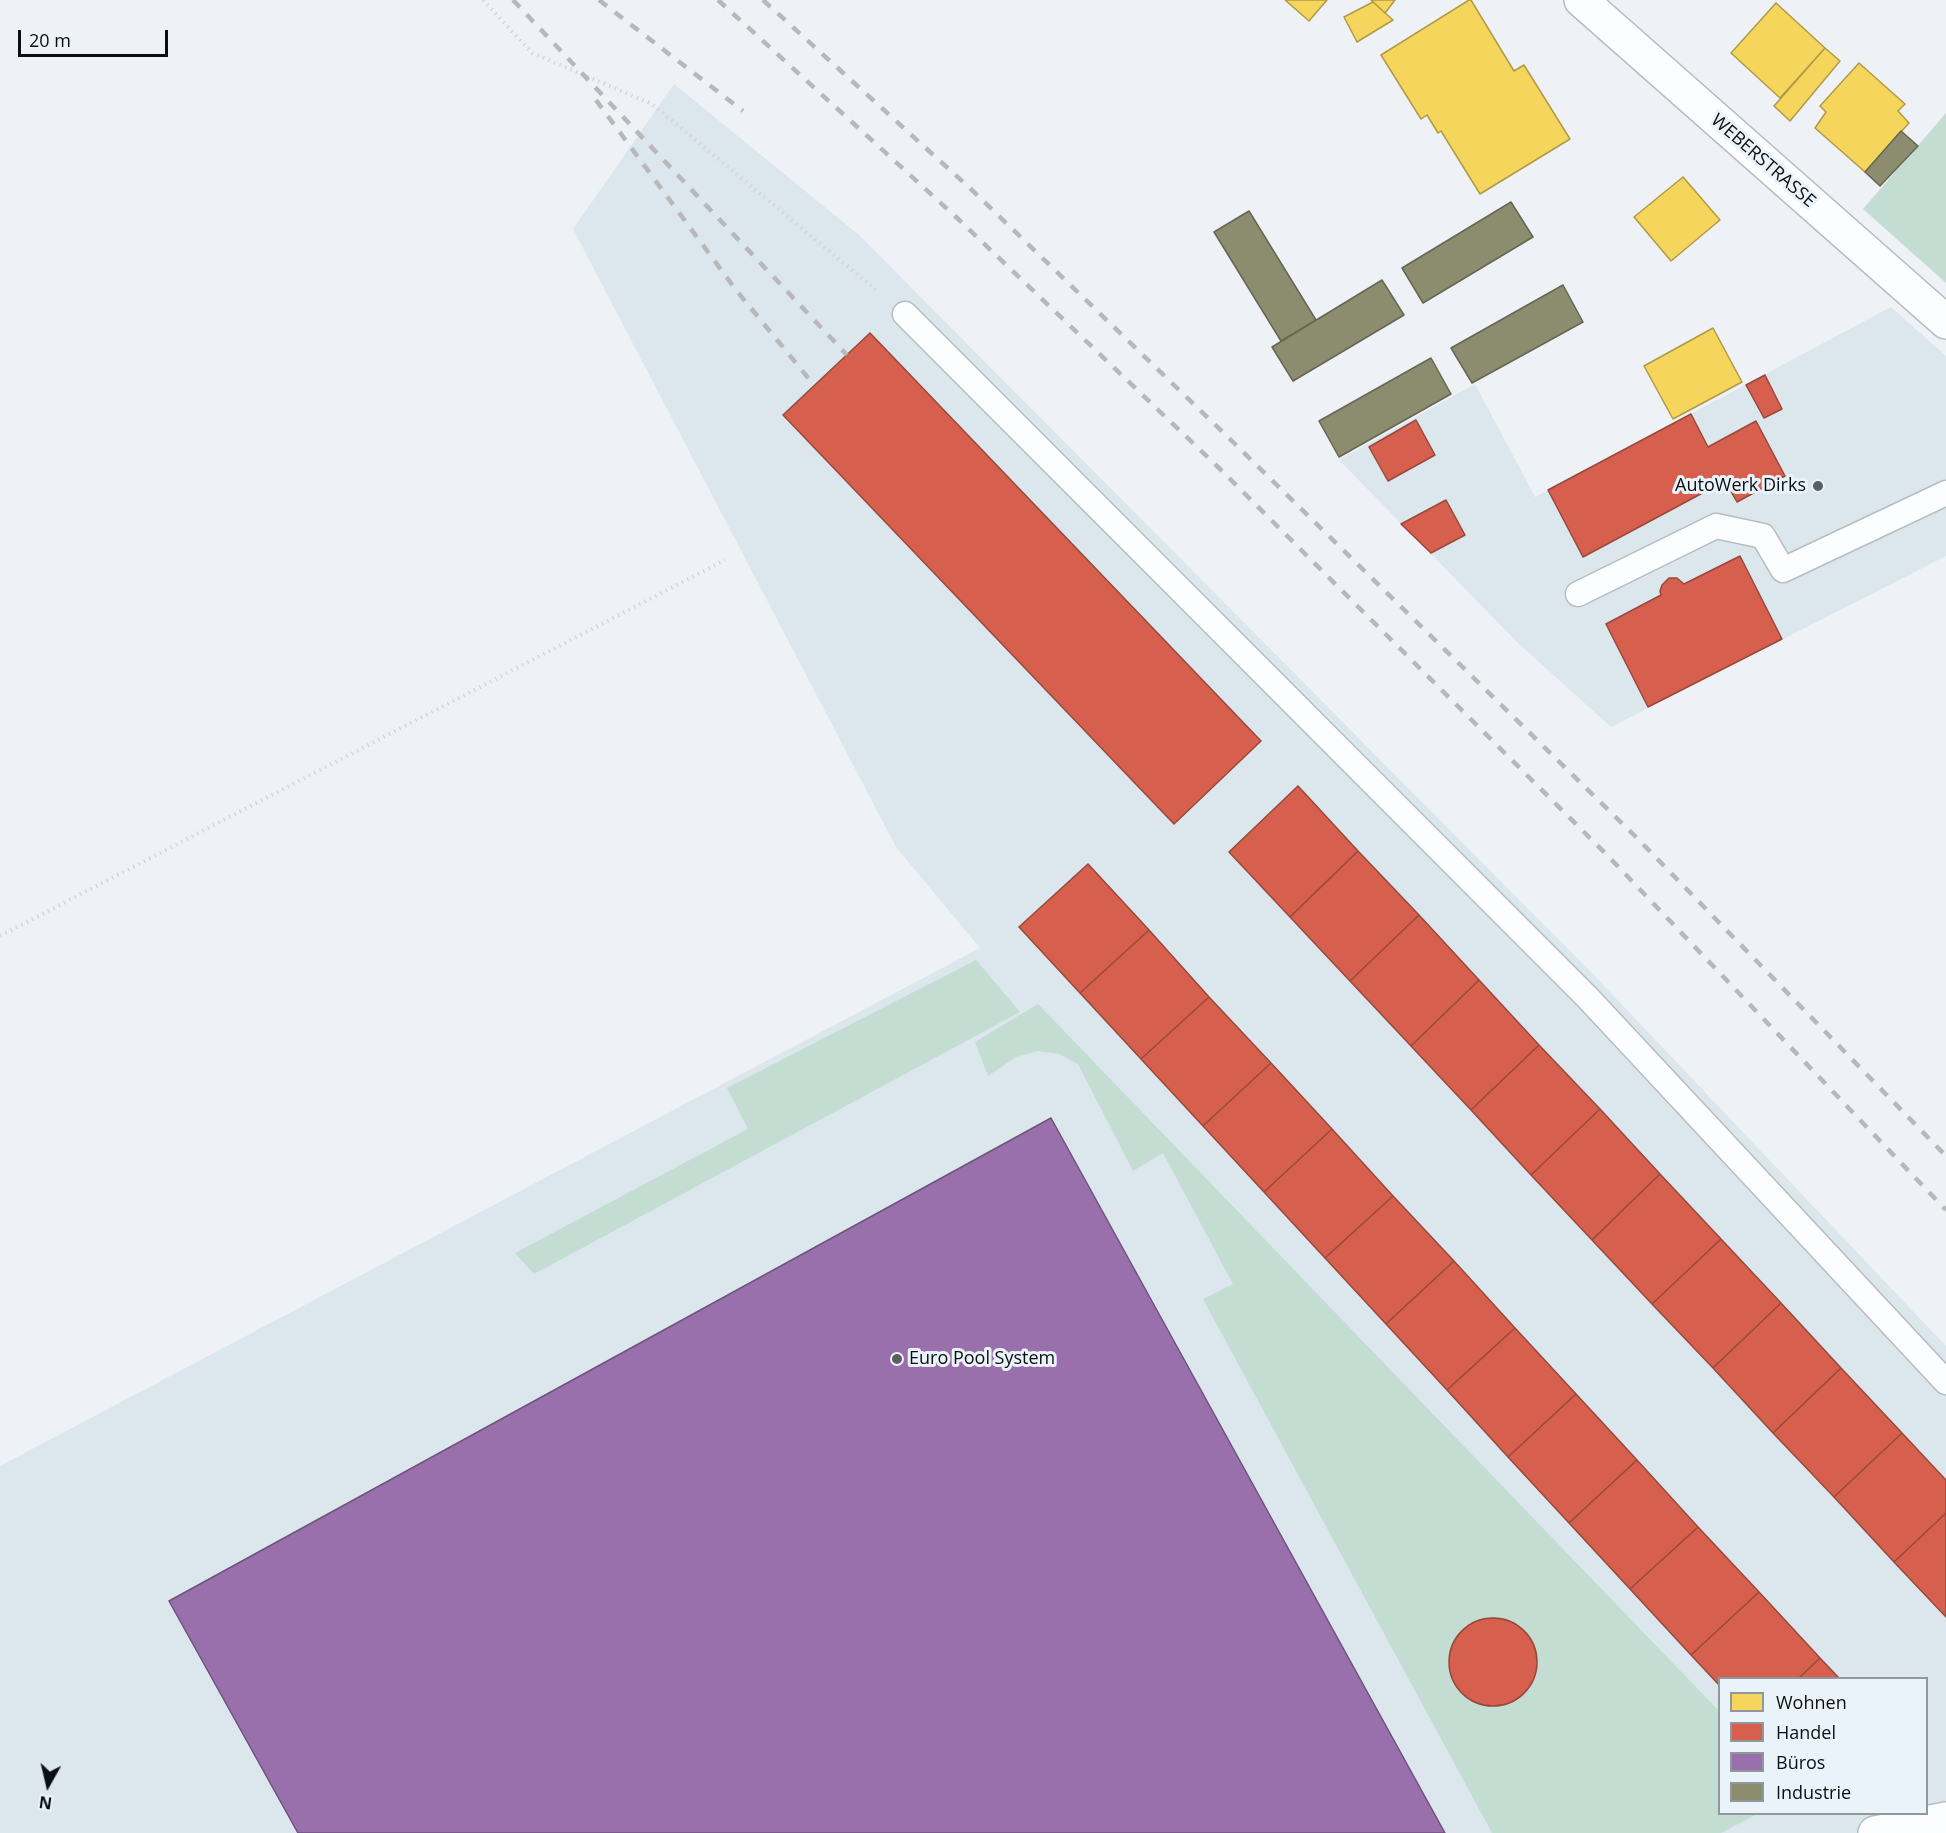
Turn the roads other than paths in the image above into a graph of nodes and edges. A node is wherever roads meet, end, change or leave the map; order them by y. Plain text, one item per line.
1 (1581, 0) edge
2 (905, 314) road end
3 (1946, 321) edge
4 (1946, 493) edge
5 (1578, 594) dead end
6 (1946, 1382) edge
7 (1946, 1818) edge
8 (1875, 1833) edge

1 - 3 street, WEBERSTRASSE
2 - 6 lane
4 - 5 lane
7 - 8 street

